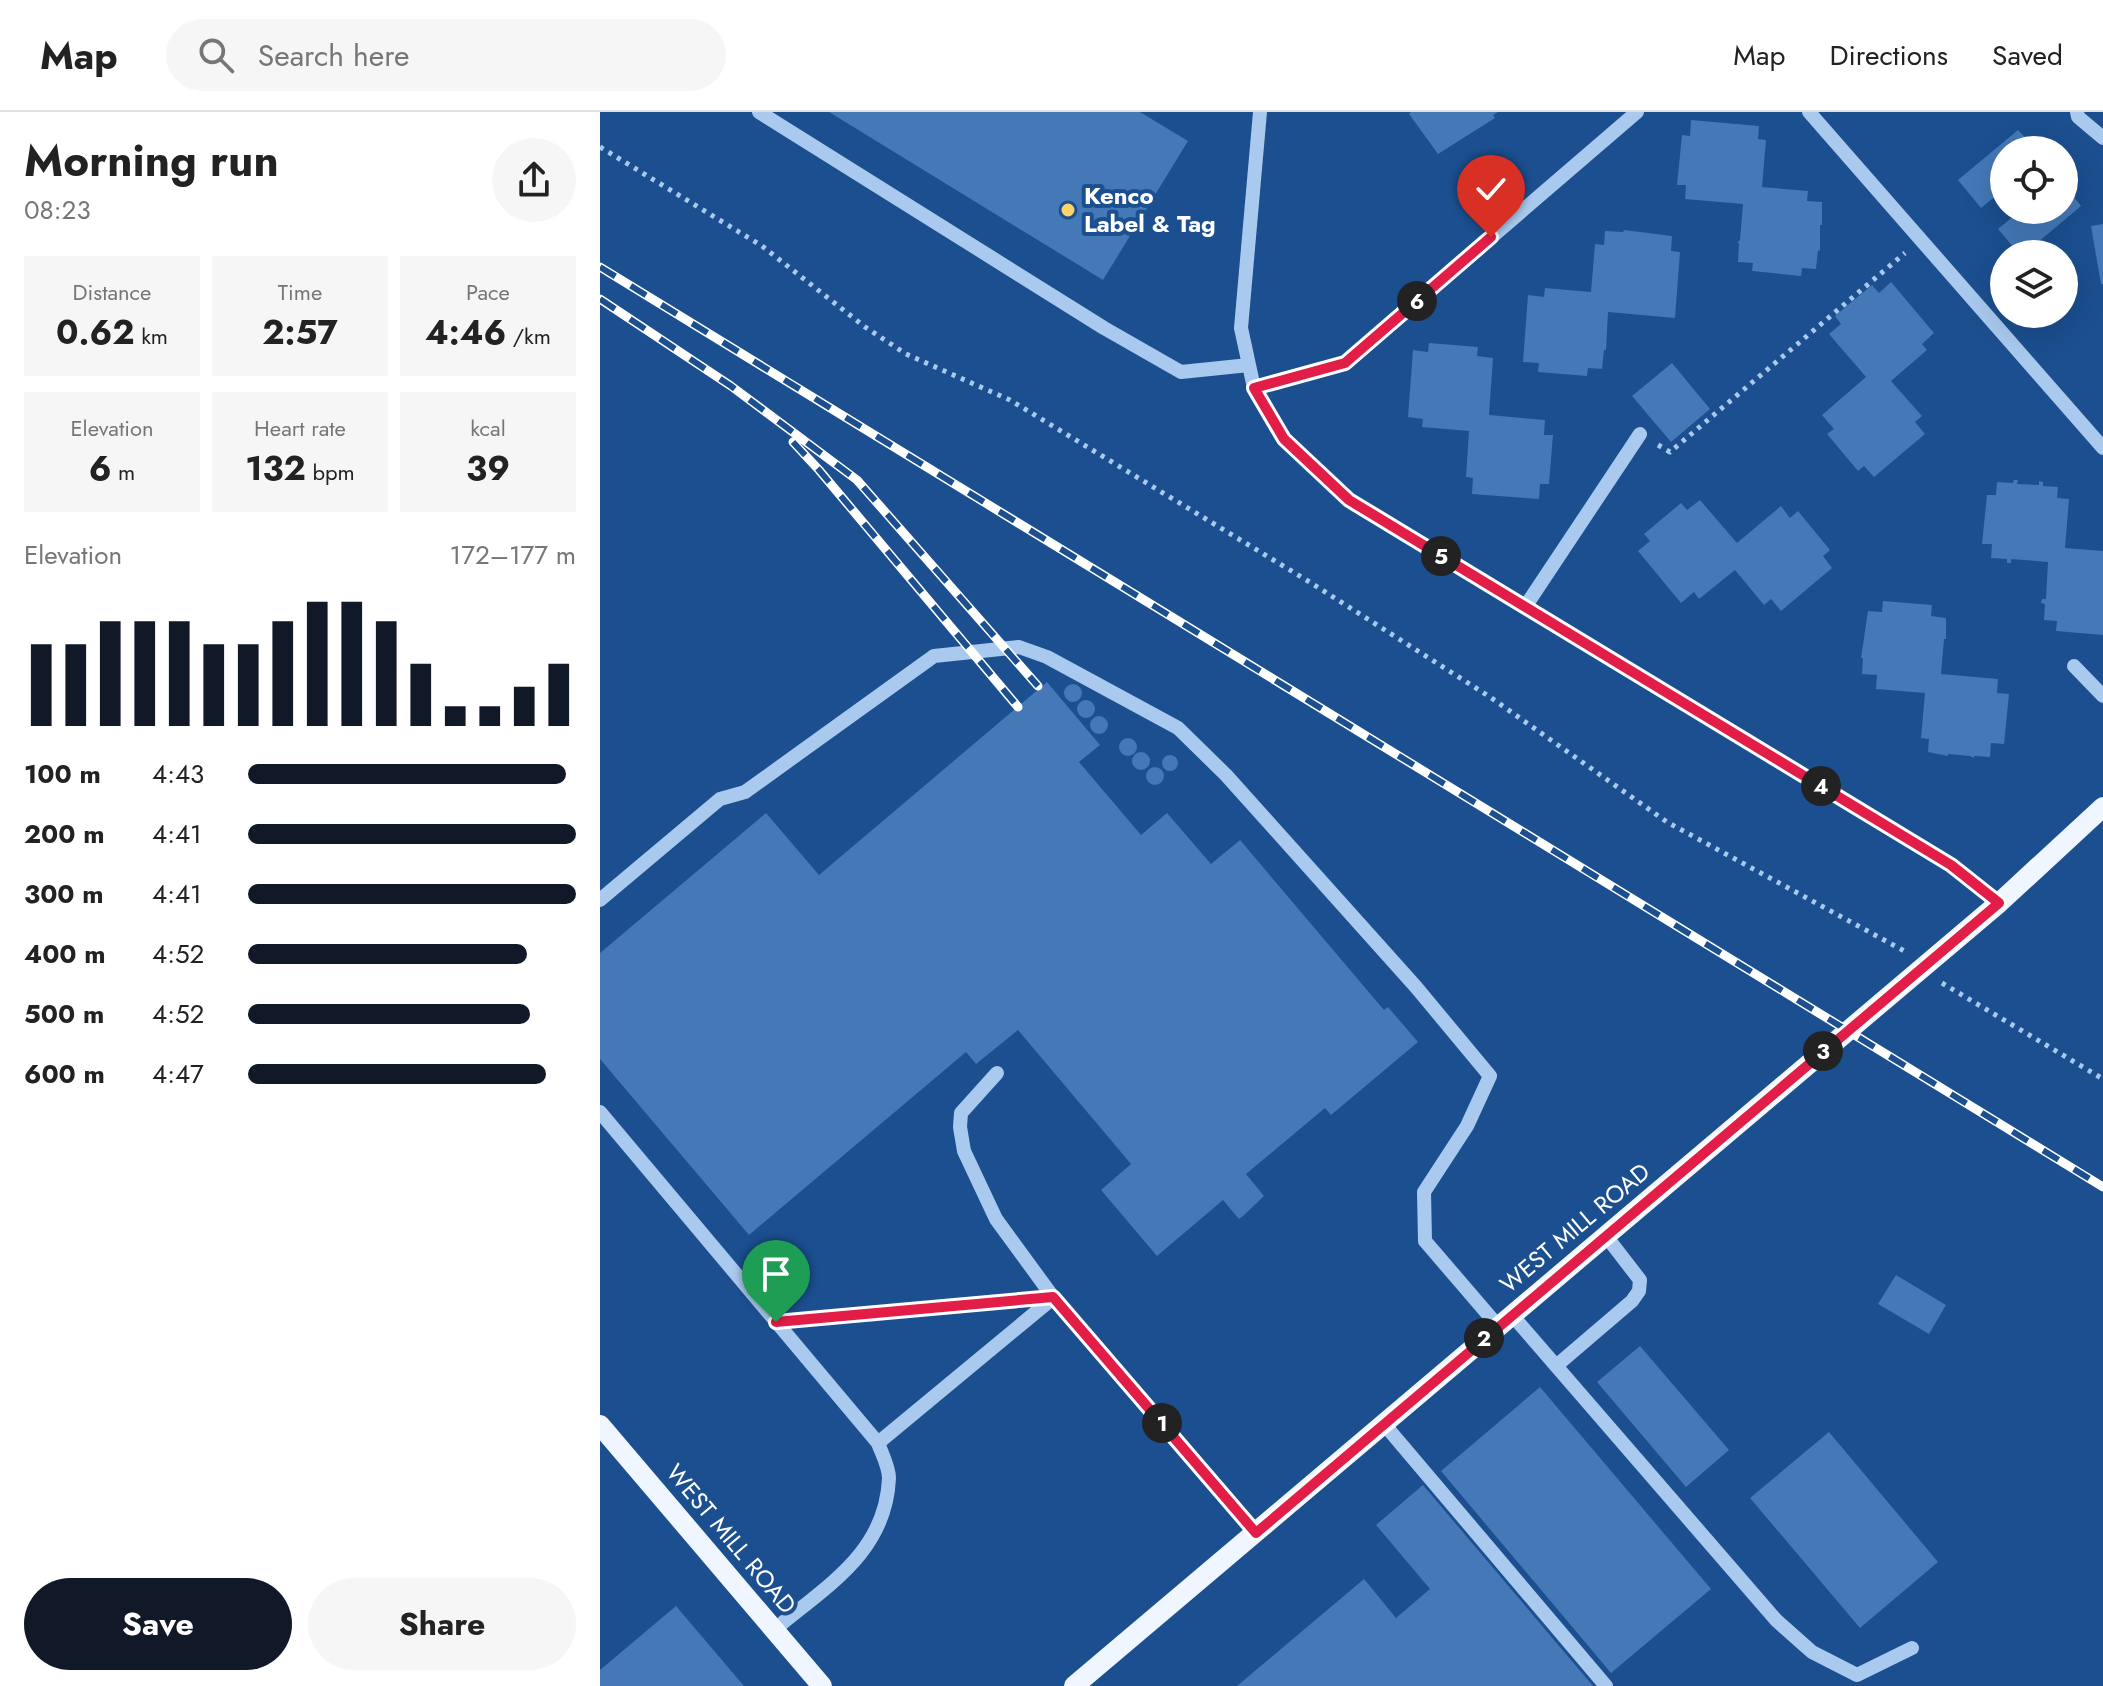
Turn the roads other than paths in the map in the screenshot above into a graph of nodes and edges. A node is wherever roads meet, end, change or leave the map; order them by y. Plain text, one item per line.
1 (759, 112) edge
2 (1260, 112) edge
3 (1637, 112) edge
4 (1809, 112) edge
5 (2077, 112) edge
6 (2103, 138) edge
7 (1249, 365) junction
8 (1254, 388) junction
9 (1640, 434) road end
10 (2103, 448) edge
11 (1525, 607) junction
12 (2074, 666) dead end
13 (2103, 696) edge
14 (2103, 807) edge
15 (2103, 826) edge
16 (600, 900) edge
17 (1999, 903) junction
18 (997, 1073) dead end
19 (600, 1112) edge
20 (1606, 1236) junction
21 (1053, 1297) junction
22 (1505, 1321) junction
23 (776, 1322) junction
24 (1556, 1366) junction
25 (1384, 1424) junction
26 (600, 1425) edge
27 (878, 1443) junction
28 (1256, 1533) junction
29 (774, 1630) junction
30 (1912, 1648) dead end
31 (822, 1686) edge
32 (1075, 1686) edge
33 (1606, 1686) edge

1 - 7 street
2 - 7 street
3 - 8 street
4 - 10 street
5 - 6 street
7 - 8 street
8 - 11 street
9 - 11 street
11 - 17 street
12 - 13 street
14 - 17 main road, WEST MILL ROAD
15 - 17 main road, WEST MILL ROAD
16 - 22 street
17 - 20 main road, WEST MILL ROAD
18 - 21 street
19 - 23 street
20 - 22 main road, WEST MILL ROAD
20 - 24 street
21 - 23 street
21 - 27 street
21 - 28 street
22 - 24 street
22 - 25 main road, WEST MILL ROAD
23 - 27 street
24 - 30 street
25 - 28 main road, WEST MILL ROAD
25 - 33 street
26 - 29 main road, WEST MILL ROAD
27 - 29 street
28 - 32 main road, WEST MILL ROAD
29 - 31 main road, WEST MILL ROAD

